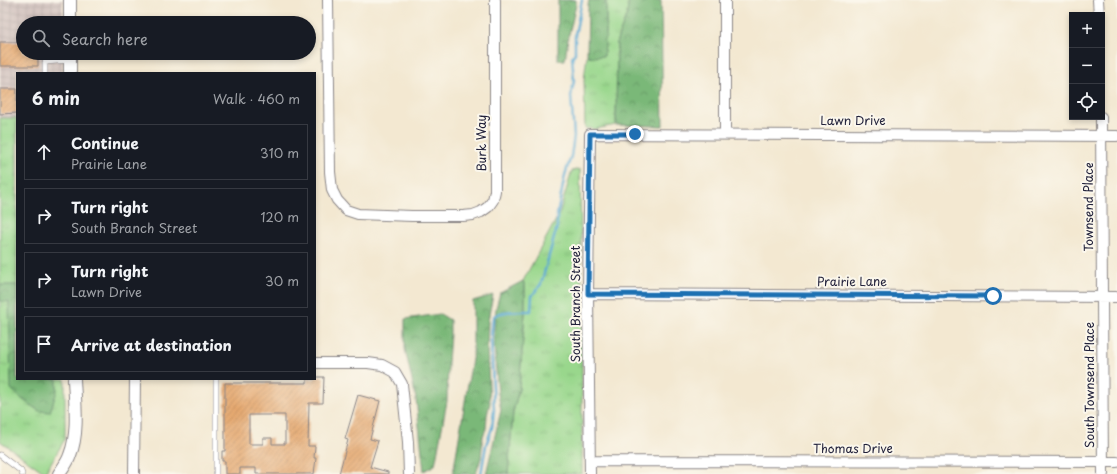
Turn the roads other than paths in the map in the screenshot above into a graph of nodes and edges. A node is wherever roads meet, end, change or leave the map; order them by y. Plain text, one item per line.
1 (70, 0) edge
2 (328, 0) edge
3 (495, 0) edge
4 (725, 0) edge
5 (1098, 0) edge
6 (1099, 12) edge
7 (70, 16) edge
8 (55, 60) edge
9 (70, 60) edge
10 (45, 72) edge
11 (70, 72) edge
12 (1101, 120) edge
13 (590, 134) joint
14 (725, 134) junction
15 (1101, 136) junction
16 (1117, 136) edge
17 (588, 294) junction
18 (1102, 296) junction
19 (1117, 296) edge
20 (316, 363) edge
21 (74, 380) edge
22 (135, 380) edge
23 (216, 380) edge
24 (0, 455) edge
25 (590, 461) junction
26 (1103, 462) junction
27 (1117, 462) edge
28 (61, 473) edge
29 (22, 474) edge
30 (134, 474) edge
31 (216, 474) edge
32 (409, 474) edge
33 (590, 474) edge
34 (1103, 474) edge

1 - 7 street
2 - 3 street, Burk Way
4 - 14 street
5 - 6 street
8 - 10 lane
9 - 11 street
12 - 15 street, Townsend Place
13 - 14 street, Lawn Drive
13 - 17 street, South Branch Street
14 - 15 street, Lawn Drive
15 - 16 street, Lawn Drive
15 - 18 street, Townsend Place
17 - 18 street, Prairie Lane
17 - 25 street, South Branch Street
18 - 19 street, Prairie Lane
18 - 26 street, South Townsend Place
20 - 32 street
21 - 28 street
22 - 30 street
23 - 31 lane
24 - 29 lane
25 - 26 street, Thomas Drive
25 - 33 street, South Branch Street
26 - 27 street, Thomas Drive
26 - 34 street, South Townsend Place

